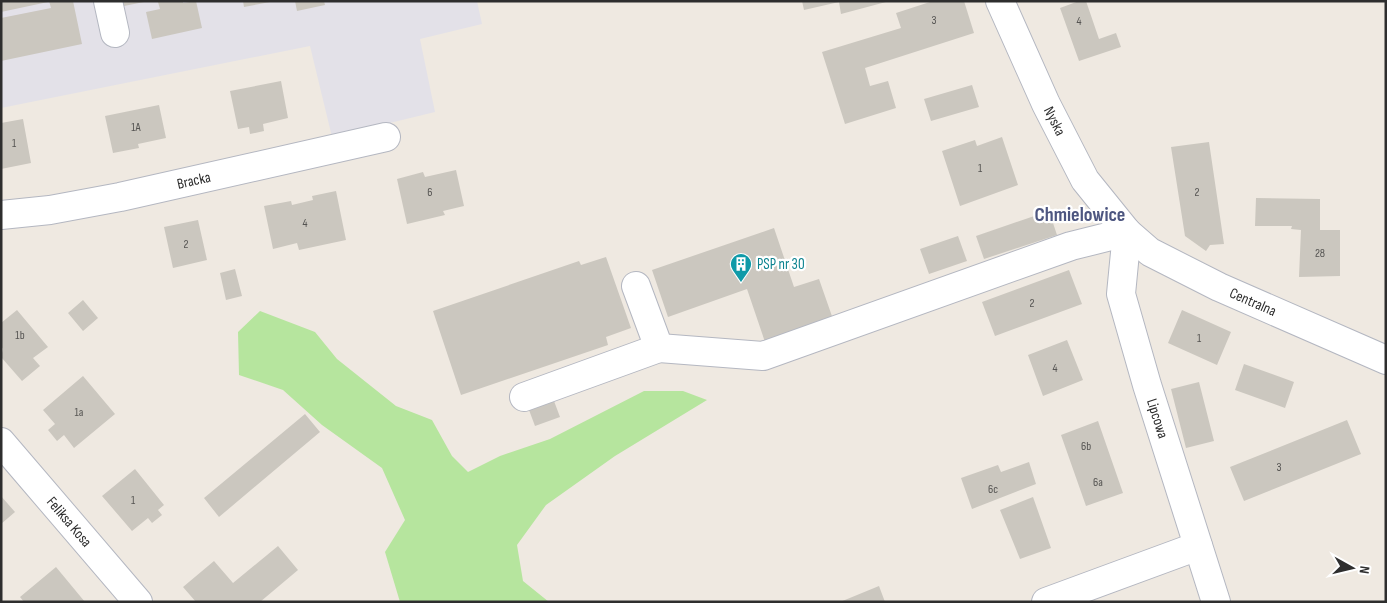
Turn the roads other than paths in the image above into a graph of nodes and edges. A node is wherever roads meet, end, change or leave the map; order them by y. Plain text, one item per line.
1 (108, 1) edge
2 (1000, 1) edge
3 (115, 33) dead end
4 (386, 137) dead end
5 (1, 215) edge
6 (1127, 232) junction
7 (636, 286) dead end
8 (659, 348) junction
9 (1386, 360) edge
10 (524, 397) dead end
11 (1, 442) edge
12 (1198, 546) junction
13 (138, 602) edge
14 (1046, 602) edge
15 (1216, 602) edge

1 - 3 street
2 - 6 street, Nyska
4 - 5 street, Bracka
6 - 8 street
6 - 9 street, Centralna
6 - 12 street, Lipcowa
7 - 8 street
8 - 10 street
11 - 13 street, Feliksa Kosa
12 - 14 street
12 - 15 street, Lipcowa

